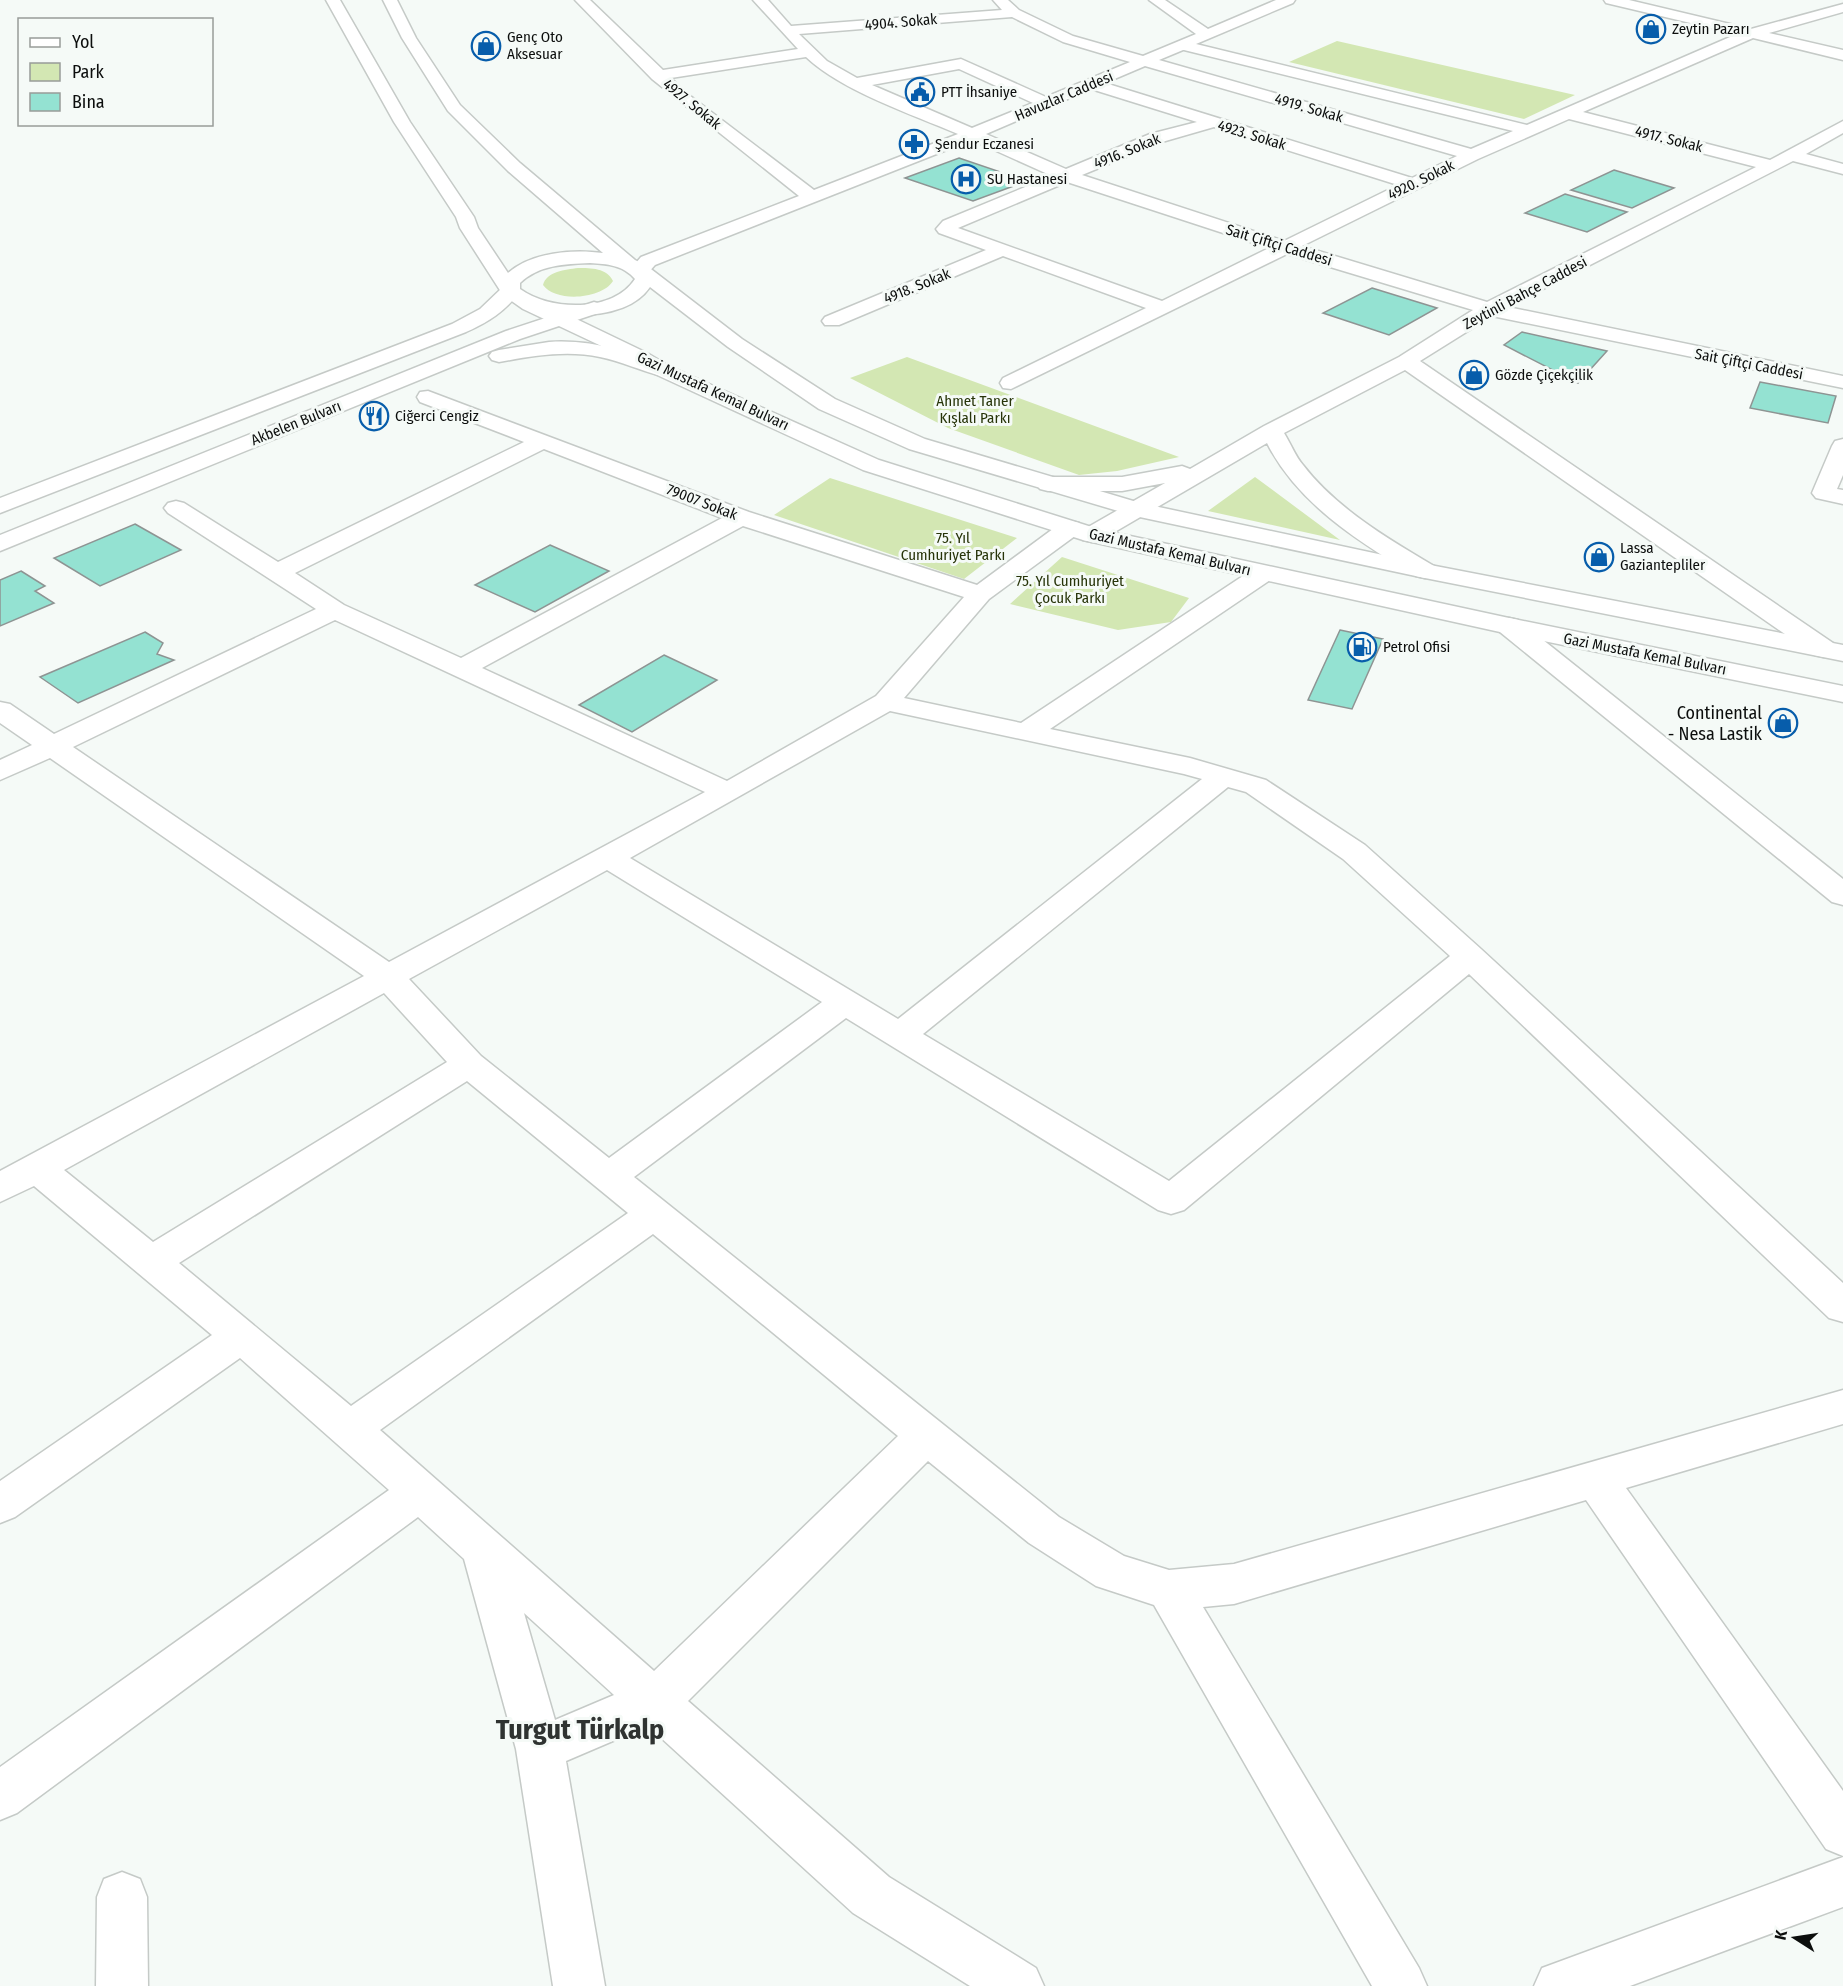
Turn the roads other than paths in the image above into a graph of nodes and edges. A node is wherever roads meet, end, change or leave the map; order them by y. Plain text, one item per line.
1 (333, 0) edge
2 (390, 0) edge
3 (582, 0) edge
4 (760, 0) edge
5 (1000, 0) edge
6 (1156, 0) edge
7 (1617, 0) edge
8 (1277, 2) edge
9 (1843, 8) edge
10 (1014, 13) junction
11 (787, 31) junction
12 (1752, 33) junction
13 (1208, 35) junction
14 (1184, 46) junction
15 (810, 52) junction
16 (1843, 55) edge
17 (1146, 61) junction
18 (1286, 71) junction
19 (657, 76) junction
20 (855, 83) junction
21 (1091, 84) junction
22 (1238, 87) junction
23 (1217, 96) dead end
24 (1047, 103) junction
25 (1197, 104) dead end
26 (1177, 112) junction
27 (1566, 113) junction
28 (1212, 123) junction
29 (1843, 126) edge
30 (1528, 130) junction
31 (970, 135) junction
32 (1472, 155) junction
33 (1790, 155) junction
34 (1772, 166) junction
35 (1843, 169) edge
36 (1067, 176) junction
37 (1413, 184) junction
38 (812, 197) junction
39 (1285, 247) junction
40 (1002, 250) junction
41 (634, 267) junction
42 (510, 291) junction
43 (530, 305) junction
44 (594, 308) junction
45 (1164, 308) junction
46 (1489, 309) junction
47 (560, 319) junction
48 (832, 321) dead end
49 (1406, 361) junction
50 (662, 370) junction
51 (418, 373) junction
52 (1843, 382) edge
53 (1011, 383) dead end
54 (428, 397) dead end
55 (1272, 432) junction
56 (543, 441) junction
57 (1843, 446) edge
58 (1210, 466) junction
59 (1048, 484) junction
60 (1843, 497) edge
61 (0, 506) edge
62 (176, 508) dead end
63 (1135, 509) junction
64 (741, 517) junction
65 (1081, 532) junction
66 (0, 544) edge
67 (1425, 571) junction
68 (278, 572) junction
69 (1264, 573) junction
70 (980, 594) junction
71 (335, 610) junction
72 (1509, 626) junction
73 (1834, 651) edge
74 (461, 669) junction
75 (1843, 694) edge
76 (886, 702) junction
77 (0, 710) edge
78 (1026, 732) junction
79 (52, 746) junction
80 (0, 771) edge
81 (1223, 777) junction
82 (728, 792) junction
83 (607, 857) junction
84 (1843, 895) edge
85 (1470, 956) junction
86 (387, 976) junction
87 (846, 1001) junction
88 (899, 1036) junction
89 (470, 1064) junction
90 (19, 1178) edge
91 (609, 1178) junction
92 (654, 1214) junction
93 (151, 1262) junction
94 (1843, 1307) edge
95 (241, 1336) junction
96 (1843, 1407) edge
97 (350, 1429) junction
98 (927, 1436) junction
99 (1595, 1479) junction
100 (420, 1492) junction
101 (0, 1504) edge
102 (483, 1548) junction
103 (1169, 1590) junction
104 (655, 1701) junction
105 (540, 1749) junction
106 (0, 1796) edge
107 (1843, 1832) edge
108 (1843, 1882) edge
109 (122, 1897) dead end
110 (122, 1986) edge
111 (579, 1986) edge
112 (1018, 1986) edge
113 (1401, 1986) edge
114 (1560, 1986) edge

1 - 42 main road
2 - 41 main road, Gazi Mustafa Kemal Bulvarı
3 - 19 main road, 4927. Sokak
4 - 11 main road, Sait Çiftçi Caddesi
5 - 10 main road
6 - 13 main road
7 - 12 main road
8 - 13 main road, Havuzlar Caddesi
9 - 12 main road, 4920. Sokak
10 - 11 main road, 4904. Sokak
10 - 17 main road, 4919. Sokak
11 - 15 main road, Sait Çiftçi Caddesi
12 - 16 main road
12 - 27 main road, 4920. Sokak
13 - 14 main road, Havuzlar Caddesi
14 - 17 main road, Havuzlar Caddesi
14 - 18 main road
15 - 19 main road
15 - 20 main road, Sait Çiftçi Caddesi
17 - 21 main road, Havuzlar Caddesi
17 - 22 main road, 4919. Sokak
18 - 22 main road
18 - 30 main road
19 - 38 main road, 4927. Sokak
20 - 24 main road
20 - 31 main road, Sait Çiftçi Caddesi
21 - 24 main road, Havuzlar Caddesi
21 - 26 main road, 4923. Sokak
22 - 23 main road
22 - 32 main road, 4919. Sokak
24 - 31 main road, Havuzlar Caddesi
25 - 26 main road
26 - 28 main road, 4923. Sokak
27 - 30 main road, 4920. Sokak
27 - 34 main road, 4917. Sokak
28 - 36 main road, 4916. Sokak
28 - 37 main road, 4923. Sokak
29 - 33 main road, Zeytinli Bahçe Caddesi
30 - 32 main road, 4920. Sokak
31 - 36 main road, Sait Çiftçi Caddesi
31 - 38 main road, Havuzlar Caddesi
32 - 37 main road, 4920. Sokak
33 - 34 main road, Zeytinli Bahçe Caddesi
33 - 35 main road
34 - 46 main road, Zeytinli Bahçe Caddesi
36 - 39 main road, Sait Çiftçi Caddesi
36 - 40 main road, 4916. Sokak
37 - 39 main road, 4920. Sokak
38 - 41 main road, Havuzlar Caddesi
39 - 45 main road, 4920. Sokak
39 - 46 main road, Sait Çiftçi Caddesi
40 - 45 main road
40 - 48 main road, 4918. Sokak
41 - 42 main road, Akbelen Bulvarı
41 - 44 main road, Akbelen Bulvarı
41 - 59 main road, Gazi Mustafa Kemal Bulvarı
42 - 43 main road, Gazi Mustafa Kemal Bulvarı
42 - 61 main road, Akbelen Bulvarı
43 - 44 main road
43 - 47 main road, Gazi Mustafa Kemal Bulvarı
44 - 47 main road, Akbelen Bulvarı
45 - 53 main road, 4920. Sokak
46 - 49 main road, Zeytinli Bahçe Caddesi
46 - 52 main road, Sait Çiftçi Caddesi
47 - 50 main road, Gazi Mustafa Kemal Bulvarı
47 - 51 main road, Akbelen Bulvarı
49 - 55 main road, Zeytinli Bahçe Caddesi
49 - 73 main road
50 - 51 main road
50 - 65 main road, Gazi Mustafa Kemal Bulvarı
51 - 66 main road, Akbelen Bulvarı
54 - 56 main road, 79007 Sokak
55 - 58 main road, Zeytinli Bahçe Caddesi
55 - 67 main road
56 - 64 main road, 79007 Sokak
56 - 68 main road
57 - 60 main road
58 - 59 main road, Zeytinli Bahçe Caddesi
58 - 63 main road
59 - 63 main road, Gazi Mustafa Kemal Bulvarı
62 - 68 main road
63 - 65 main road
63 - 67 main road, Gazi Mustafa Kemal Bulvarı
64 - 70 main road, 79007 Sokak
64 - 74 main road
65 - 69 main road, Gazi Mustafa Kemal Bulvarı
65 - 70 main road
67 - 73 main road, Gazi Mustafa Kemal Bulvarı
68 - 71 main road
69 - 72 main road, Gazi Mustafa Kemal Bulvarı
69 - 78 main road
70 - 76 main road
71 - 74 main road
71 - 79 main road
72 - 75 main road, Gazi Mustafa Kemal Bulvarı
72 - 84 main road
74 - 82 main road
76 - 78 main road
76 - 82 main road
77 - 79 main road
78 - 81 main road
79 - 80 main road
79 - 86 main road
81 - 85 main road
81 - 88 main road
82 - 83 main road
83 - 86 main road
83 - 87 main road
85 - 88 main road
85 - 94 main road
86 - 89 main road
86 - 90 main road
87 - 88 main road
87 - 91 main road
89 - 91 main road
89 - 93 main road
90 - 93 main road
91 - 92 main road
92 - 97 main road
92 - 98 main road
93 - 95 main road
95 - 97 main road
95 - 101 main road
96 - 99 main road
97 - 100 main road
98 - 103 main road
98 - 104 main road
99 - 103 main road
99 - 107 main road
100 - 102 main road
100 - 106 main road
102 - 104 main road
102 - 105 main road
103 - 113 main road
104 - 105 main road
104 - 112 main road
105 - 111 main road
108 - 114 main road
109 - 110 main road

